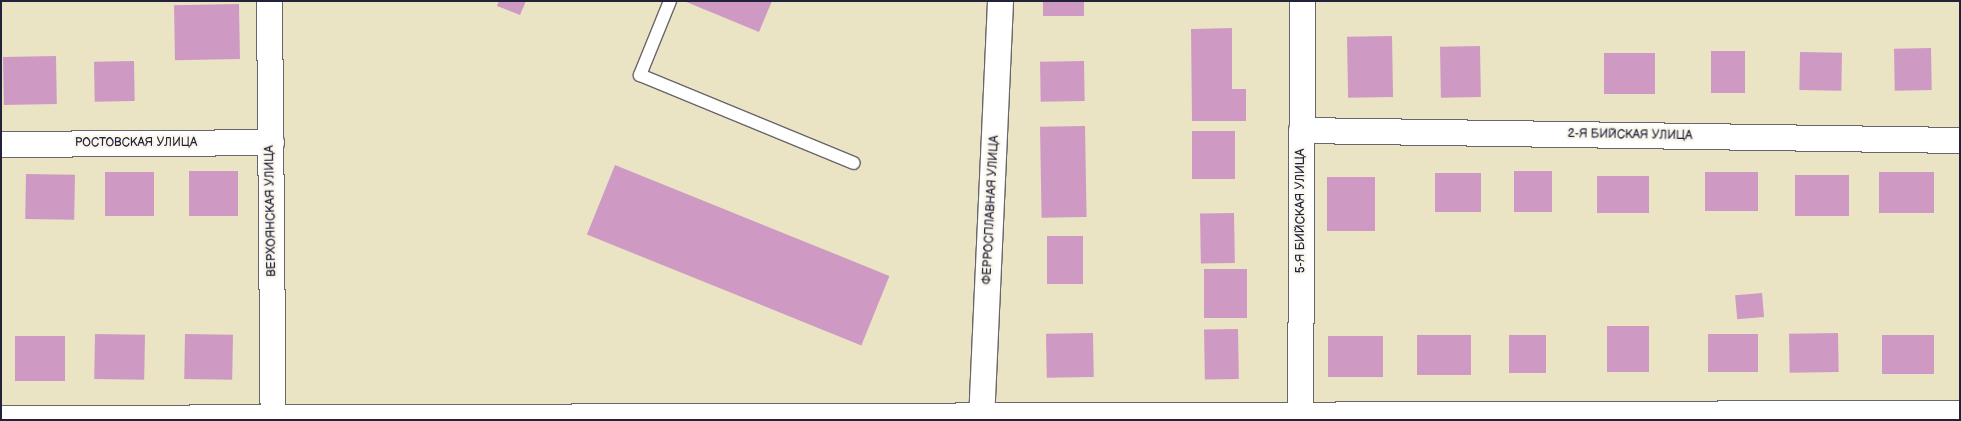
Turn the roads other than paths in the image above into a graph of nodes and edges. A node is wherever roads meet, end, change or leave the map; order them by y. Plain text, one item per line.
1 (269, 1) edge
2 (670, 1) edge
3 (1000, 1) edge
4 (1302, 1) edge
5 (1301, 130) junction
6 (1960, 140) edge
7 (271, 142) junction
8 (1, 144) edge
9 (854, 163) dead end
10 (1960, 413) edge
11 (1300, 417) edge
12 (1670, 417) edge
13 (1717, 417) edge
14 (1, 418) edge
15 (273, 418) edge
16 (981, 418) edge

1 - 7 street, ВЕРХОЯНСКАЯ УЛИЦА
2 - 9 lane
3 - 16 street, ФЕРРОСПЛАВНАЯ УЛИЦА
4 - 5 street, 5-Я БИЙСКАЯ УЛИЦА
5 - 6 street, 2-Я БИЙСКАЯ УЛИЦА
5 - 11 street, 5-Я БИЙСКАЯ УЛИЦА
7 - 8 street, РОСТОВСКАЯ УЛИЦА
7 - 15 street, ВЕРХОЯНСКАЯ УЛИЦА
10 - 13 street
11 - 12 street
11 - 16 street
12 - 13 street
14 - 15 street
15 - 16 street

